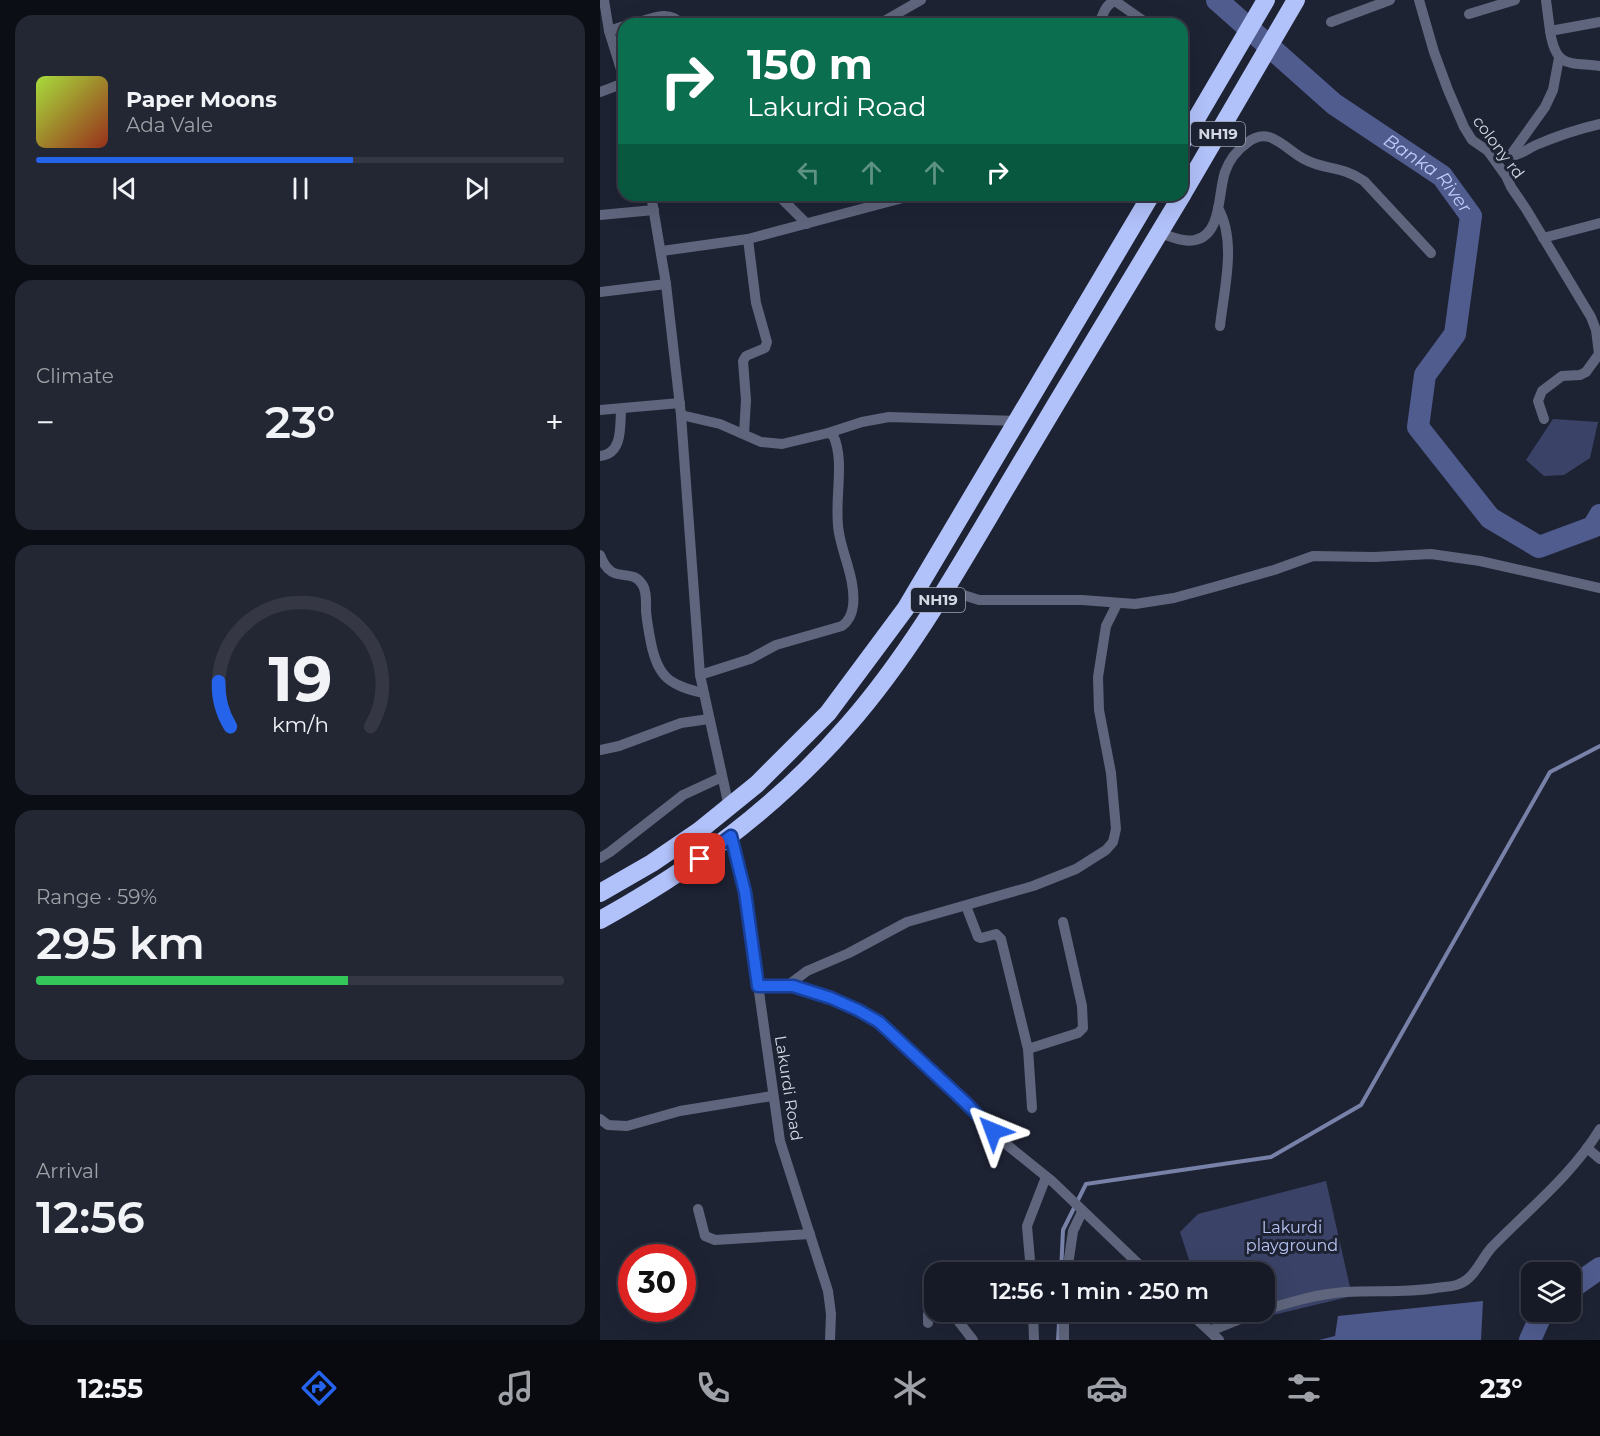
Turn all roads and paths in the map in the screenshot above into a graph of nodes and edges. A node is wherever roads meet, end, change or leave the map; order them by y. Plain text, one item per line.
1 (604, 0) edge
2 (921, 0) edge
3 (1266, 0) edge
4 (1296, 0) edge
5 (1390, 0) edge
6 (1419, 0) edge
7 (1515, 0) edge
8 (1546, 0) edge
9 (1469, 14) dead end
10 (655, 18) edge
11 (674, 18) edge
12 (890, 18) edge
13 (1101, 18) edge
14 (1139, 18) edge
15 (1331, 22) dead end
16 (1600, 22) edge
17 (618, 28) edge
18 (609, 31) junction
19 (1550, 31) junction
20 (1559, 58) junction
21 (618, 61) edge
22 (1600, 66) edge
23 (618, 84) edge
24 (600, 92) edge
25 (1600, 124) edge
26 (1188, 133) edge
27 (1488, 151) junction
28 (1510, 156) junction
29 (1188, 185) edge
30 (652, 201) edge
31 (784, 201) edge
32 (892, 201) edge
33 (1147, 201) edge
34 (1178, 201) edge
35 (1218, 208) junction
36 (654, 210) junction
37 (600, 215) edge
38 (1600, 223) edge
39 (807, 224) junction
40 (1159, 233) junction
41 (1543, 238) junction
42 (748, 239) junction
43 (662, 251) junction
44 (1431, 253) dead end
45 (666, 284) junction
46 (600, 292) edge
47 (1220, 326) dead end
48 (1598, 329) edge
49 (680, 403) junction
50 (621, 409) junction
51 (600, 410) edge
52 (681, 415) junction
53 (1544, 419) dead end
54 (1018, 421) junction
55 (828, 433) junction
56 (744, 434) junction
57 (600, 456) edge
58 (600, 555) edge
59 (1600, 588) edge
60 (945, 589) junction
61 (1117, 604) junction
62 (700, 675) junction
63 (703, 693) junction
64 (709, 719) junction
65 (600, 750) edge
66 (722, 777) junction
67 (729, 807) junction
68 (731, 836) junction
69 (600, 858) edge
70 (600, 893) edge
71 (966, 906) junction
72 (600, 920) edge
73 (1063, 922) dead end
74 (758, 986) junction
75 (787, 986) junction
76 (1028, 1049) junction
77 (772, 1095) junction
78 (1032, 1107) dead end
79 (600, 1119) edge
80 (1600, 1129) edge
81 (1587, 1148) junction
82 (1600, 1159) edge
83 (1046, 1177) junction
84 (698, 1209) dead end
85 (1080, 1210) junction
86 (810, 1234) junction
87 (1030, 1262) edge
88 (1068, 1262) edge
89 (1135, 1262) edge
90 (1275, 1307) edge
91 (959, 1322) edge
92 (1033, 1322) edge
93 (1064, 1322) edge
94 (1200, 1322) edge
95 (1232, 1322) edge
96 (1210, 1331) junction
97 (830, 1340) edge
98 (972, 1340) edge
99 (1034, 1340) edge
100 (1064, 1340) edge
101 (1220, 1340) edge

1 - 18 street
2 - 12 street
3 - 26 highway, NH19
4 - 29 highway, NH19
5 - 15 street
6 - 27 street, colony rd
7 - 9 street
8 - 19 street
10 - 11 street
13 - 14 street
16 - 19 street
17 - 18 street
18 - 21 street
19 - 20 street
20 - 22 street
20 - 28 street
23 - 24 street
25 - 28 street
27 - 28 street
27 - 41 street, colony rd
30 - 36 street
31 - 39 street
32 - 39 street
33 - 54 highway, NH19
34 - 40 highway, NH19
35 - 40 street
35 - 44 street
35 - 47 street
36 - 37 street
36 - 43 street
38 - 41 street
39 - 42 street
40 - 60 highway, NH19
41 - 48 street, colony rd
42 - 43 street
42 - 56 street
43 - 45 street
45 - 46 street
45 - 49 street
48 - 53 street, colony rd
49 - 50 street
49 - 52 street
50 - 51 street
50 - 57 street
52 - 56 street
52 - 62 street
54 - 55 street
54 - 67 highway, NH19
55 - 56 street
55 - 62 street
58 - 63 street
59 - 61 street
60 - 61 street
60 - 68 highway, NH19
61 - 71 street
62 - 63 street
63 - 64 street
64 - 65 street
64 - 66 street
66 - 67 street
66 - 69 street
67 - 70 highway, NH19
68 - 72 highway, NH19
68 - 74 street, Lakurdi Road
71 - 75 street
71 - 76 street
73 - 76 street
74 - 75 street
74 - 77 street, Lakurdi Road
75 - 83 street
76 - 78 street
77 - 79 street
77 - 86 street, Lakurdi Road
80 - 81 street
81 - 82 street
81 - 90 street
83 - 85 street
83 - 87 street
84 - 86 street
85 - 88 street
85 - 89 street
86 - 97 street, Lakurdi Road
91 - 98 street
92 - 99 street
93 - 100 street
94 - 96 street
95 - 96 street
96 - 101 street

